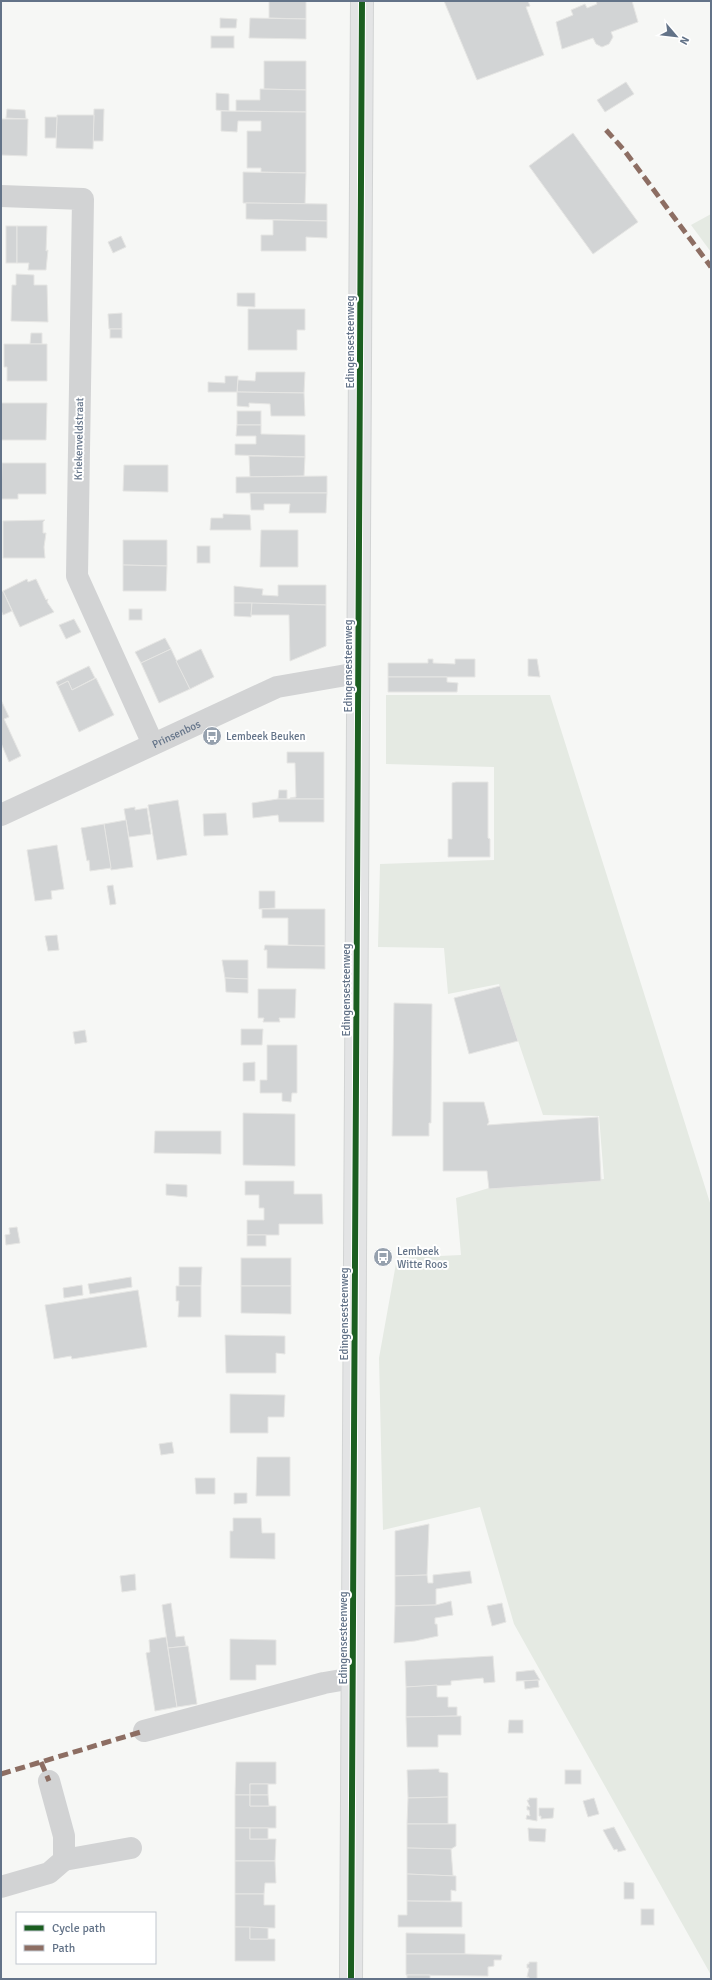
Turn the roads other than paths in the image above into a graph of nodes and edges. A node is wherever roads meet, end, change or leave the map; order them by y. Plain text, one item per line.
1 (362, 1) edge
2 (1, 196) edge
3 (358, 673) junction
4 (154, 744) junction
5 (1, 815) edge
6 (353, 1678) junction
7 (144, 1731) dead end
8 (49, 1782) dead end
9 (131, 1848) dead end
10 (64, 1860) junction
11 (1, 1887) edge
12 (351, 1979) edge

1 - 3 main road, Edingensesteenweg
2 - 4 street, Kriekenveldstraat
3 - 4 street, Prinsenbos
3 - 6 main road, Edingensesteenweg
4 - 5 street, Prinsenbos
6 - 7 street, Edingensesteenweg
6 - 12 main road, Edingensesteenweg
8 - 10 street
9 - 10 street
10 - 11 street

